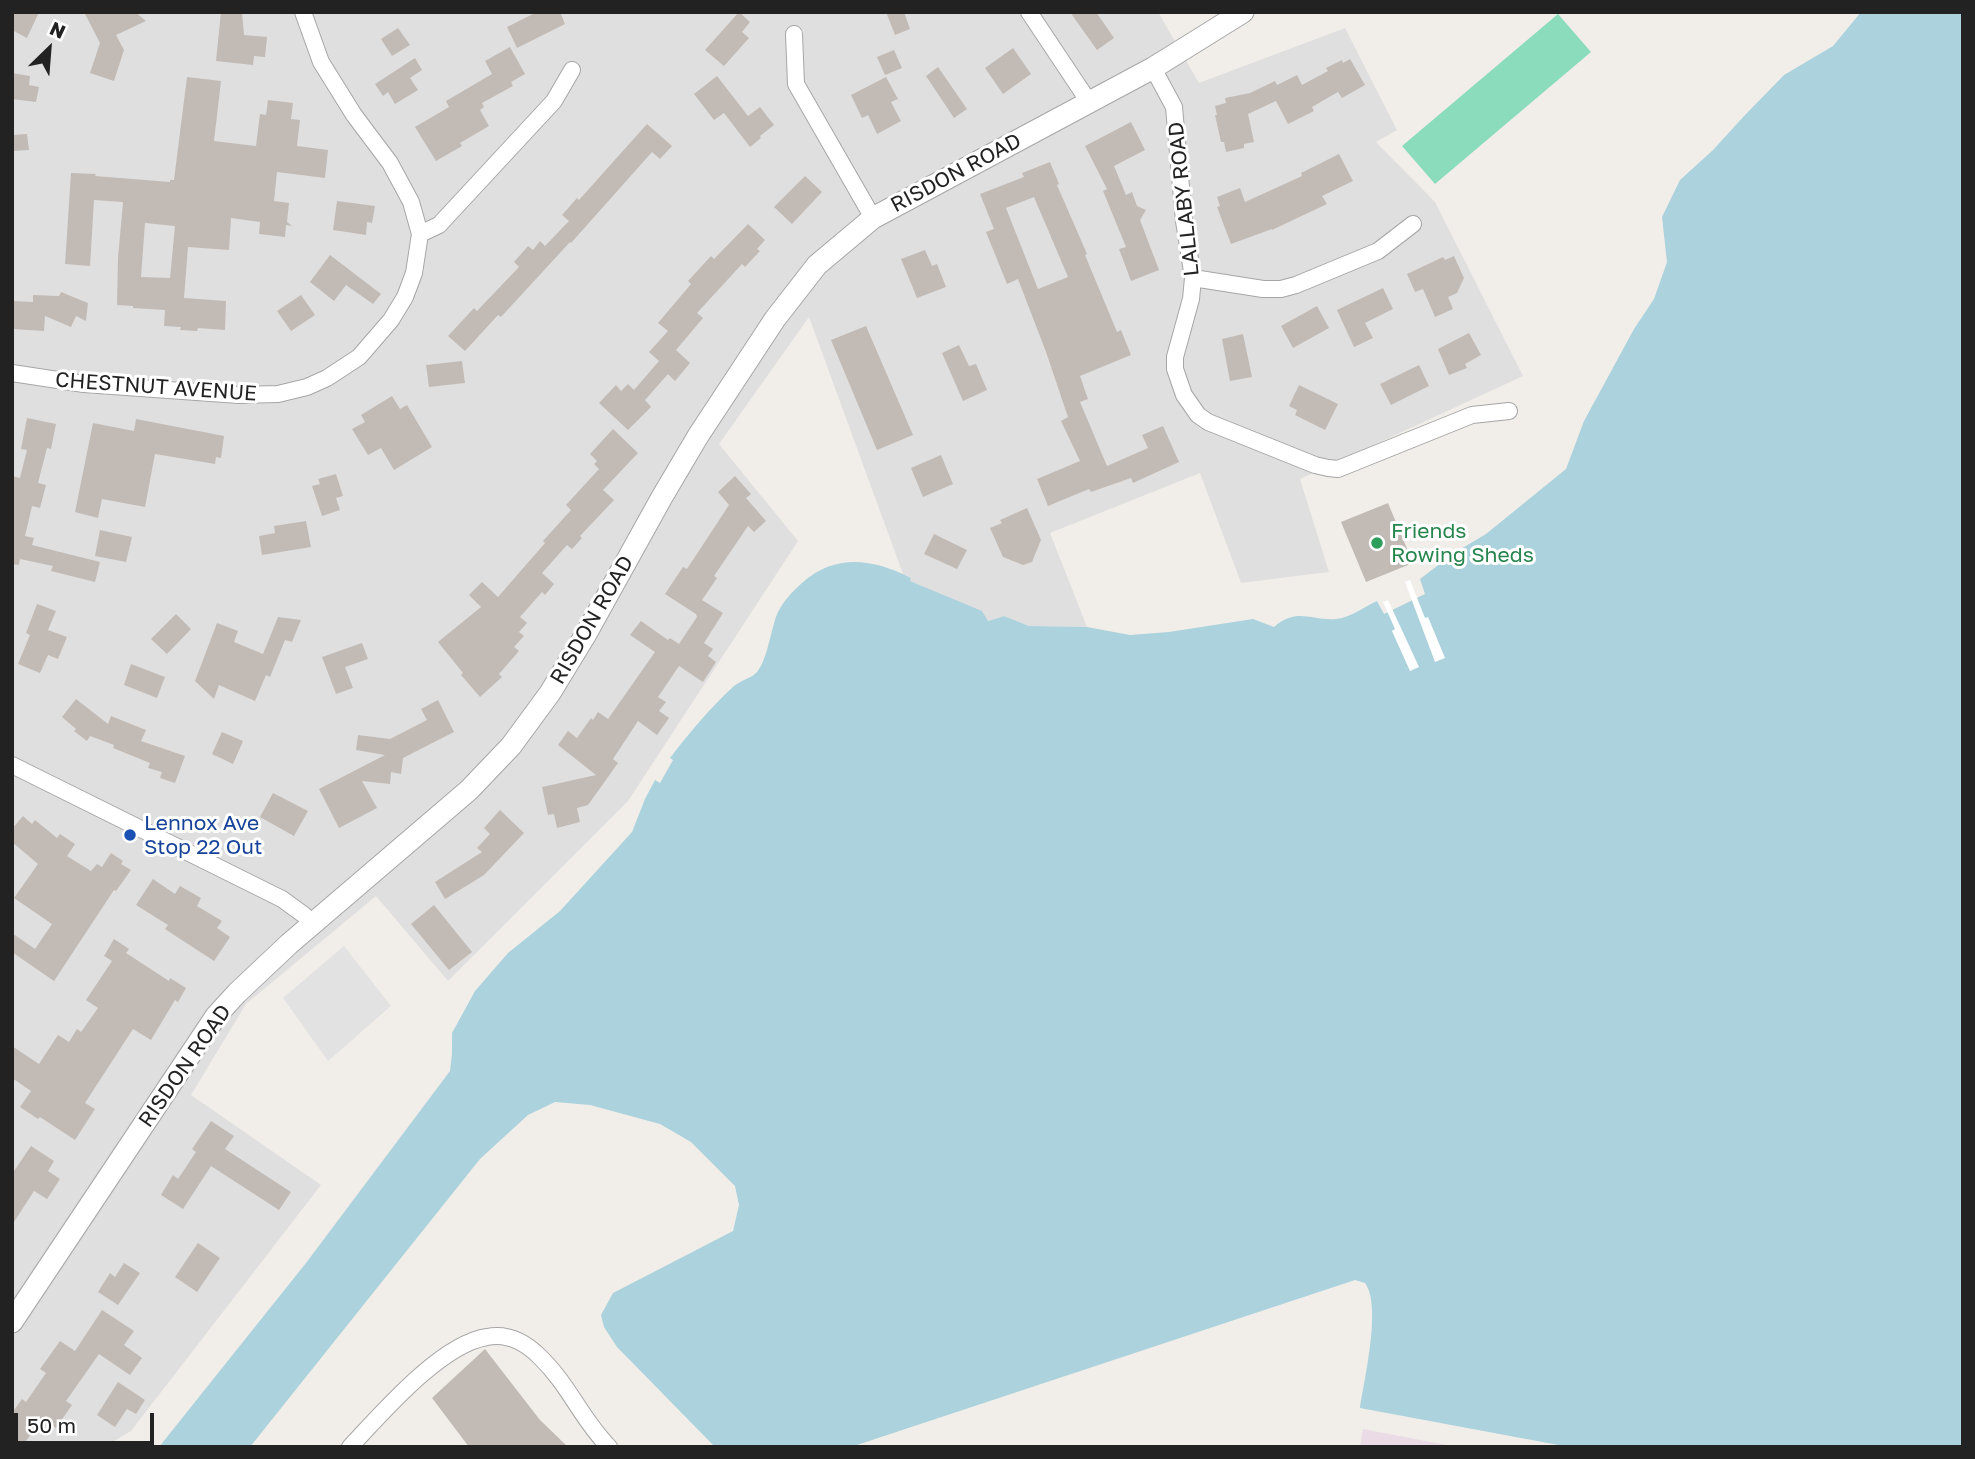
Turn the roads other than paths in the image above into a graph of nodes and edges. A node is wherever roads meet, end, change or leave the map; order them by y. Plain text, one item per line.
1 (303, 12) edge
2 (1029, 12) edge
3 (1243, 12) edge
4 (794, 34) dead end
5 (1153, 68) junction
6 (572, 70) dead end
7 (1089, 102) junction
8 (873, 218) junction
9 (1413, 224) dead end
10 (420, 234) junction
11 (1193, 278) junction
12 (12, 373) edge
13 (1509, 411) dead end
14 (12, 765) edge
15 (313, 925) junction
16 (12, 1322) edge
17 (350, 1447) edge
18 (609, 1447) edge

1 - 10 street, CHESTNUT AVENUE
2 - 7 street
3 - 5 street, RISDON ROAD
4 - 8 street
5 - 7 street, RISDON ROAD
5 - 11 street, LALLABY ROAD
6 - 10 street
7 - 8 street, RISDON ROAD
8 - 15 street, RISDON ROAD
9 - 11 street
10 - 12 street, CHESTNUT AVENUE
11 - 13 street, LALLABY ROAD
14 - 15 street
15 - 16 street, RISDON ROAD
17 - 18 street

